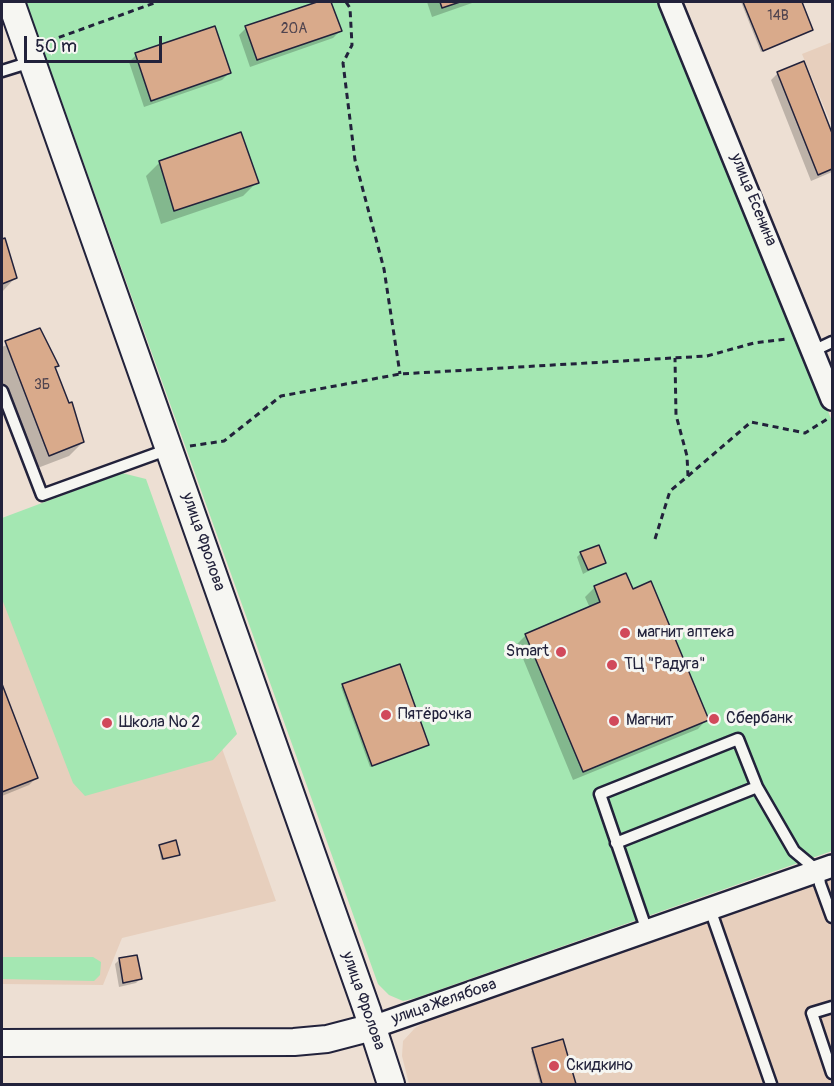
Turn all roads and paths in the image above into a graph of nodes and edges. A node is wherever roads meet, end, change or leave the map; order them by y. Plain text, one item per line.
1 (11, 2) edge
2 (157, 2) edge
3 (346, 2) edge
4 (670, 2) edge
5 (29, 56) junction
6 (2, 71) edge
7 (818, 343) edge
8 (675, 358) junction
9 (400, 374) junction
10 (2, 391) edge
11 (832, 408) edge
12 (170, 448) junction
13 (688, 476) junction
14 (655, 539) dead end
15 (757, 788) junction
16 (616, 843) junction
17 (825, 869) edge
18 (710, 909) junction
19 (832, 917) edge
20 (647, 931) junction
21 (832, 1007) edge
22 (373, 1027) junction
23 (2, 1043) edge
24 (832, 1073) edge
25 (391, 1084) edge
26 (771, 1084) edge

1 - 5 street, улица Фролова
2 - 5 path
3 - 9 path
4 - 7 street, улица Есенина
5 - 6 lane
5 - 12 street, улица Фролова
7 - 8 path
7 - 11 street, улица Есенина
8 - 9 path
8 - 13 path
9 - 12 path
10 - 12 lane
11 - 13 path
12 - 22 street, улица Фролова
13 - 14 path
15 - 16 lane
15 - 16 lane
15 - 17 lane
16 - 20 lane
17 - 18 street, улица Желябова
17 - 19 lane
18 - 20 street, улица Желябова
18 - 26 lane
20 - 22 street, улица Желябова
21 - 24 lane
22 - 23 street, улица Желябова
22 - 25 street, улица Фролова

